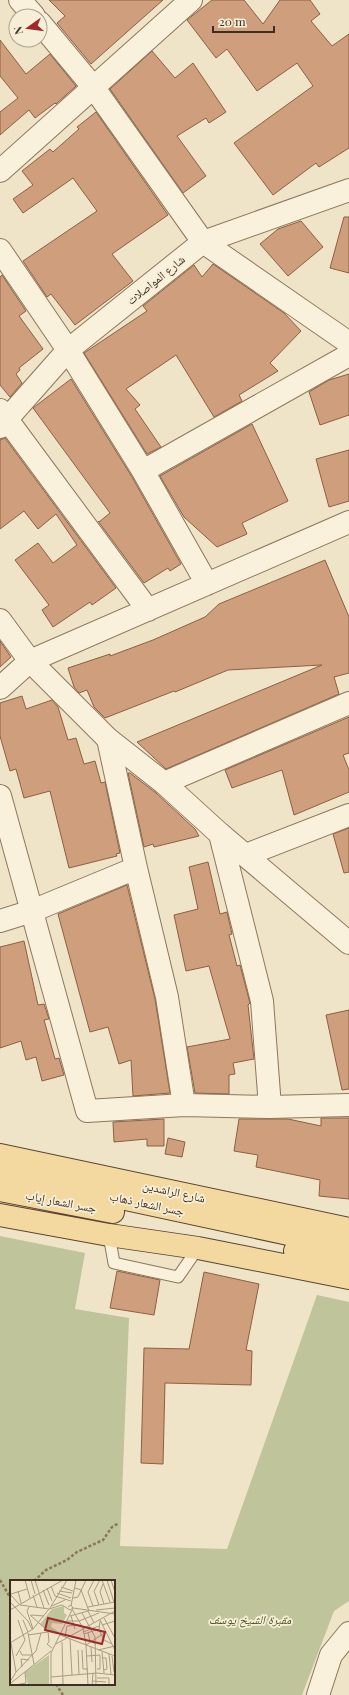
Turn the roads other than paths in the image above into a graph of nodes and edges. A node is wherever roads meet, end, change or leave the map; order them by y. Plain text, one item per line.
1 (20, 0) edge
2 (191, 0) edge
3 (27, 8) edge
4 (48, 33) edge
5 (94, 88) junction
6 (0, 171) edge
7 (349, 190) edge
8 (203, 242) junction
9 (0, 250) edge
10 (349, 343) edge
11 (68, 350) junction
12 (349, 355) edge
13 (2, 419) edge
14 (143, 471) junction
15 (349, 522) edge
16 (207, 584) junction
17 (148, 610) junction
18 (0, 620) edge
19 (30, 660) junction
20 (0, 688) edge
21 (349, 703) edge
22 (108, 739) junction
23 (164, 783) junction
24 (0, 796) edge
25 (349, 816) edge
26 (220, 834) junction
27 (246, 855) junction
28 (136, 868) junction
29 (32, 911) junction
30 (0, 921) edge
31 (349, 943) edge
32 (184, 1105) junction
33 (349, 1105) edge
34 (270, 1106) junction
35 (0, 1155) edge
36 (0, 1172) edge
37 (0, 1190) edge
38 (0, 1214) edge
39 (349, 1229) edge
40 (110, 1235) junction
41 (290, 1242) junction
42 (349, 1244) edge
43 (198, 1248) junction
44 (349, 1261) edge
45 (349, 1278) edge
46 (349, 1633) edge
47 (318, 1695) edge

1 - 3 street
2 - 5 street
4 - 5 street
5 - 6 street
5 - 8 street
7 - 8 street, شارع المواصلات
8 - 10 street
8 - 11 street, شارع المواصلات
9 - 11 street
11 - 13 street, شارع المواصلات
11 - 14 street
12 - 14 street
13 - 17 street
14 - 16 street
15 - 16 street
16 - 17 street
17 - 19 street
18 - 19 street
19 - 20 street
19 - 22 street
21 - 23 street
22 - 23 street
22 - 28 street
23 - 26 street
24 - 29 street
25 - 27 street
26 - 27 street
26 - 34 street
27 - 31 street
28 - 29 street
28 - 32 street
29 - 30 street
29 - 32 street
32 - 34 street
33 - 34 street
35 - 39 main road, شارع الراشدين
36 - 41 main road, جسر الشعار ذهاب
37 - 41 main road, جسر الشعار إياب
38 - 40 main road
40 - 43 main road
40 - 43 lane
41 - 42 main road
41 - 44 main road
43 - 45 main road
46 - 47 street

